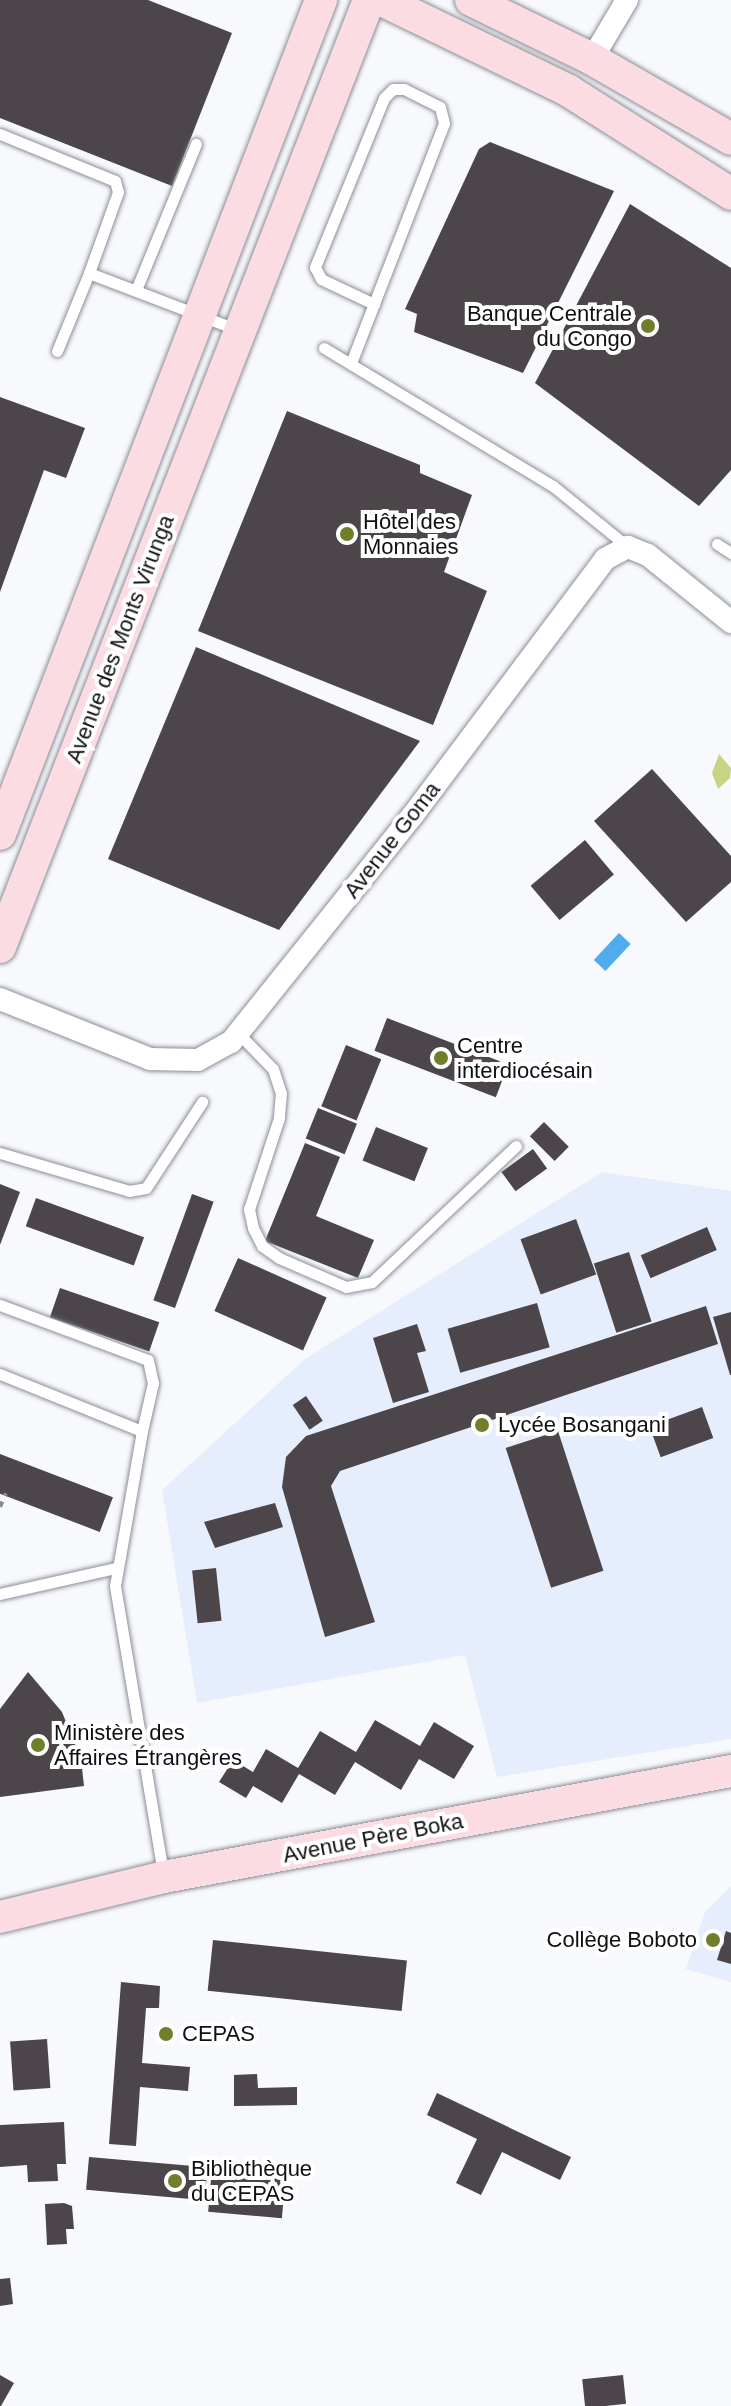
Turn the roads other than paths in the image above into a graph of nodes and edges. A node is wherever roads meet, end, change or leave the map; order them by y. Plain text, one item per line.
1 (321, 0) edge
2 (369, 0) edge
3 (382, 0) edge
4 (471, 0) edge
5 (627, 0) edge
6 (592, 59) junction
7 (0, 134) edge
8 (731, 139) edge
9 (196, 144) dead end
10 (731, 194) edge
11 (89, 273) junction
12 (136, 290) junction
13 (374, 304) junction
14 (198, 313) junction
15 (239, 330) junction
16 (324, 348) dead end
17 (57, 351) dead end
18 (351, 363) junction
19 (717, 544) dead end
20 (628, 547) junction
21 (731, 553) edge
22 (731, 622) edge
23 (0, 834) edge
24 (0, 947) edge
25 (0, 999) edge
26 (238, 1033) junction
27 (202, 1102) dead end
28 (516, 1146) dead end
29 (0, 1153) edge
30 (0, 1305) edge
31 (0, 1374) edge
32 (142, 1431) junction
33 (115, 1568) junction
34 (0, 1594) edge
35 (731, 1771) edge
36 (164, 1877) junction
37 (5, 1912) edge

1 - 14 street, Avenue des Monts Virunga
2 - 15 street, Avenue des Monts Virunga
3 - 10 street
4 - 6 street
5 - 6 street
6 - 8 street
7 - 11 lane
9 - 12 lane
11 - 12 lane
11 - 17 lane
12 - 14 lane
13 - 13 lane
13 - 18 lane
14 - 15 lane
14 - 23 street, Avenue des Monts Virunga
15 - 24 street, Avenue des Monts Virunga
16 - 18 lane
18 - 20 lane
19 - 21 lane
20 - 22 street
20 - 26 street, Avenue Goma
25 - 26 street, Avenue Goma
26 - 28 lane
27 - 29 lane
30 - 32 lane
31 - 32 lane
32 - 33 lane
33 - 34 lane
33 - 36 lane
35 - 36 street, Avenue Père Boka
36 - 37 street, Avenue Père Boka

